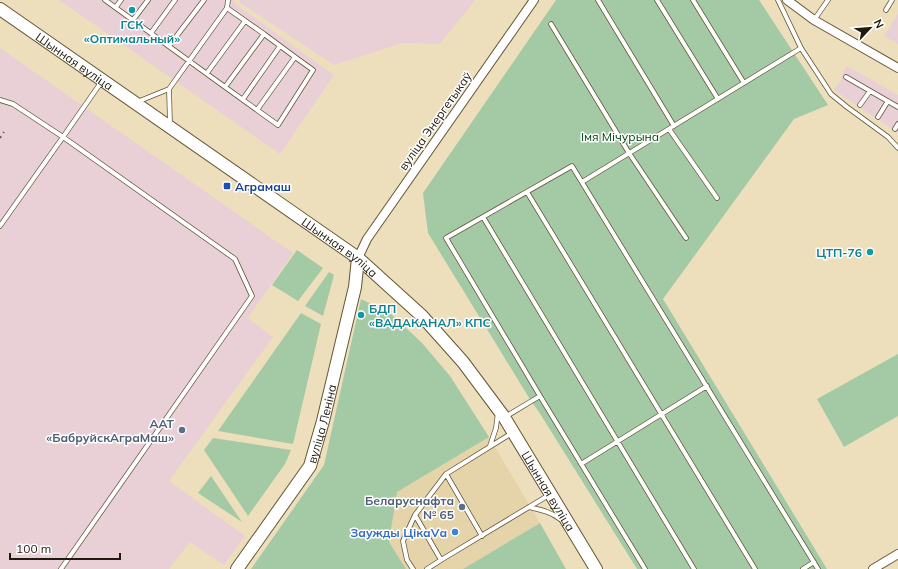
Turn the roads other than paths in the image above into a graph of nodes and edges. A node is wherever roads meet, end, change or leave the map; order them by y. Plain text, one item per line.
1 (106, 0) edge
2 (121, 0) edge
3 (148, 0) edge
4 (175, 0) edge
5 (204, 0) edge
6 (228, 0) edge
7 (534, 0) edge
8 (598, 0) edge
9 (657, 0) edge
10 (693, 0) edge
11 (778, 0) edge
12 (787, 0) edge
13 (828, 0) edge
14 (892, 0) edge
15 (116, 7) junction
16 (227, 8) junction
17 (0, 9) edge
18 (886, 10) dead end
19 (133, 20) junction
20 (814, 20) junction
21 (246, 21) junction
22 (552, 24) dead end
23 (151, 32) junction
24 (264, 34) junction
25 (169, 46) junction
26 (280, 46) junction
27 (801, 48) junction
28 (295, 57) junction
29 (189, 60) junction
30 (898, 68) edge
31 (207, 73) junction
32 (846, 77) dead end
33 (102, 80) junction
34 (744, 83) junction
35 (225, 87) junction
36 (169, 89) junction
37 (870, 91) junction
38 (718, 99) junction
39 (0, 100) edge
40 (243, 100) junction
41 (888, 101) junction
42 (135, 103) junction
43 (860, 105) dead end
44 (898, 107) edge
45 (257, 110) junction
46 (878, 117) dead end
47 (674, 126) junction
48 (170, 127) junction
49 (669, 129) junction
50 (63, 137) junction
51 (898, 148) edge
52 (629, 153) junction
53 (582, 182) junction
54 (526, 192) junction
55 (717, 198) dead end
56 (483, 217) junction
57 (0, 226) edge
58 (686, 238) dead end
59 (358, 258) junction
60 (707, 386) junction
61 (540, 396) junction
62 (501, 413) junction
63 (662, 414) junction
64 (514, 432) junction
65 (617, 441) junction
66 (490, 447) junction
67 (581, 464) junction
68 (446, 474) junction
69 (552, 494) junction
70 (529, 507) junction
71 (415, 515) junction
72 (570, 525) junction
73 (482, 536) junction
74 (898, 554) edge
75 (441, 560) junction
76 (814, 562) junction
77 (61, 569) edge
78 (237, 569) edge
79 (413, 569) edge
80 (427, 569) edge
81 (596, 569) edge
82 (645, 569) edge
83 (694, 569) edge
84 (755, 569) edge
85 (802, 569) edge
86 (818, 569) edge
87 (873, 569) edge

1 - 15 lane
2 - 15 lane
3 - 19 lane
4 - 23 lane
5 - 25 lane
6 - 16 lane
7 - 59 street, вуліца Энергетыкаў
8 - 47 lane
9 - 38 lane
10 - 34 lane
11 - 27 lane
12 - 20 street
13 - 20 lane
14 - 18 lane
15 - 19 lane
16 - 21 lane
16 - 29 lane
17 - 33 main road, Шынная вуліца
19 - 23 lane
20 - 30 street
21 - 24 lane
21 - 31 lane
22 - 52 lane
23 - 25 lane
24 - 26 lane
24 - 35 lane
25 - 29 lane
26 - 28 lane
26 - 40 lane
27 - 34 lane
27 - 51 lane
28 - 45 lane
28 - 45 lane
29 - 31 lane
29 - 36 lane
31 - 35 lane
32 - 37 lane
33 - 42 main road, Шынная вуліца
33 - 50 lane
34 - 38 lane
35 - 40 lane
36 - 42 lane
36 - 48 lane
37 - 41 lane
37 - 43 lane
38 - 47 lane
39 - 50 lane
40 - 45 lane
41 - 44 lane
41 - 46 lane
42 - 48 main road, Шынная вуліца
47 - 49 lane
48 - 59 main road, Шынная вуліца
49 - 52 lane
49 - 55 lane
50 - 57 lane
50 - 77 lane
52 - 53 lane
52 - 58 lane
53 - 54 lane
53 - 60 lane
54 - 56 lane
54 - 63 lane
56 - 61 lane
56 - 65 lane
59 - 62 main road, Шынная вуліца
59 - 78 main road, вуліца Леніна
60 - 63 lane
60 - 76 lane
61 - 62 lane
61 - 67 lane
62 - 64 main road, Шынная вуліца
62 - 66 lane
63 - 65 lane
63 - 84 lane
64 - 66 lane
64 - 69 main road, Шынная вуліца
65 - 67 lane
65 - 83 lane
66 - 68 lane
67 - 82 lane
68 - 71 lane
68 - 73 lane
69 - 70 lane
69 - 72 main road, Шынная вуліца
70 - 72 lane
70 - 73 lane
71 - 75 lane
71 - 79 lane
72 - 81 main road, Шынная вуліца
73 - 75 lane
74 - 87 street
75 - 80 lane
76 - 85 lane
76 - 86 lane

